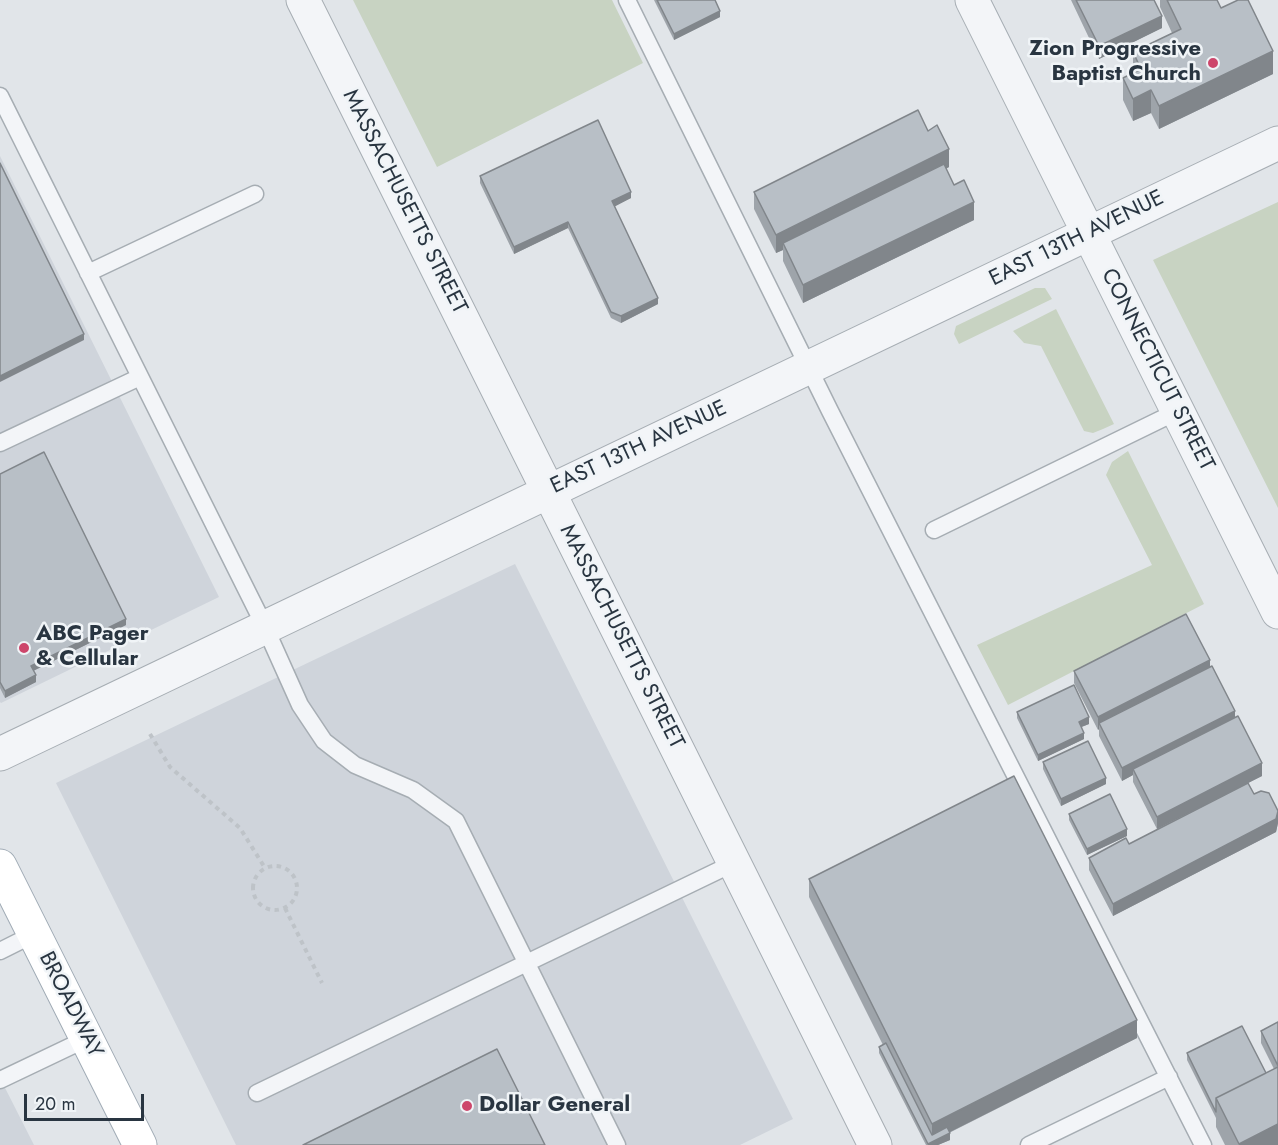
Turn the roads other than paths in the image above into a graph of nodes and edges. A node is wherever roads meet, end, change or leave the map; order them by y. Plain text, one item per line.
1 (303, 0) edge
2 (627, 0) edge
3 (972, 0) edge
4 (0, 96) edge
5 (1278, 143) edge
6 (255, 194) dead end
7 (1089, 234) junction
8 (88, 273) junction
9 (808, 368) junction
10 (140, 376) junction
11 (1178, 411) junction
12 (0, 443) edge
13 (548, 491) junction
14 (934, 530) dead end
15 (1278, 612) edge
16 (265, 627) junction
17 (0, 754) edge
18 (734, 863) junction
19 (0, 866) edge
20 (34, 934) junction
21 (0, 951) edge
22 (527, 963) junction
23 (86, 1039) junction
24 (1169, 1077) junction
25 (0, 1080) edge
26 (257, 1093) dead end
27 (140, 1145) edge
28 (617, 1145) edge
29 (875, 1145) edge
30 (1029, 1145) edge
31 (1203, 1145) edge

1 - 13 street, MASSACHUSETTS STREET
2 - 9 lane
3 - 7 street, CONNECTICUT STREET
4 - 8 lane
5 - 7 street, EAST 13TH AVENUE
6 - 8 lane
7 - 9 street, EAST 13TH AVENUE
7 - 11 street, CONNECTICUT STREET
8 - 10 lane
9 - 13 street, EAST 13TH AVENUE
9 - 24 lane
10 - 12 lane
10 - 16 lane
11 - 14 lane
11 - 15 street, CONNECTICUT STREET
13 - 16 street, EAST 13TH AVENUE
13 - 18 street, MASSACHUSETTS STREET
16 - 17 street, EAST 13TH AVENUE
16 - 22 lane
18 - 22 lane
18 - 29 street, MASSACHUSETTS STREET
19 - 20 main road, BROADWAY
20 - 21 lane
20 - 23 main road, BROADWAY
22 - 26 lane
22 - 28 lane
23 - 25 lane
23 - 27 main road, BROADWAY
24 - 30 lane
24 - 31 lane

